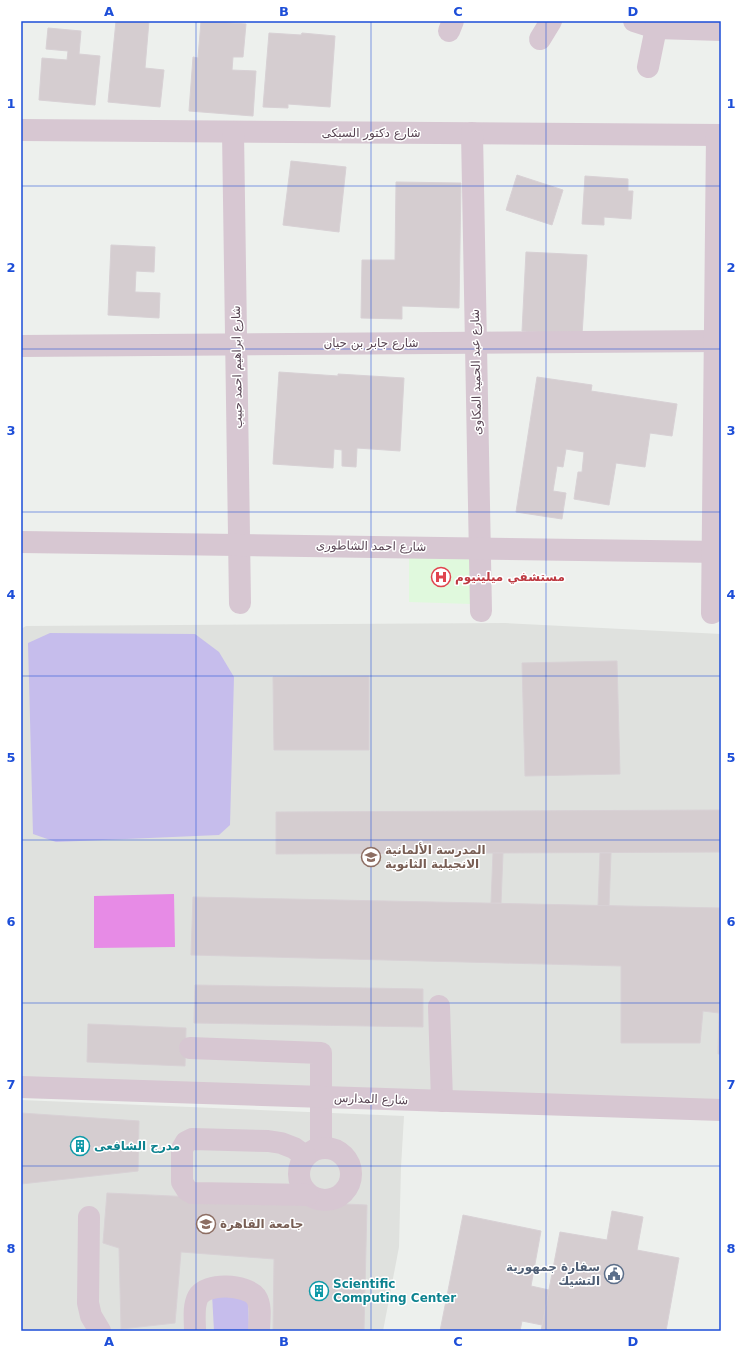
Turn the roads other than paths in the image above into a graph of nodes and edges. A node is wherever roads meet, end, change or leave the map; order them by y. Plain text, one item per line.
1 (640, 23) edge
2 (721, 30) edge
3 (648, 67) dead end
4 (21, 130) edge
5 (233, 132) junction
6 (472, 133) junction
7 (719, 135) edge
8 (718, 341) edge
9 (476, 342) junction
10 (236, 344) junction
11 (21, 346) edge
12 (21, 542) edge
13 (239, 544) junction
14 (480, 548) junction
15 (717, 552) edge
16 (240, 603) dead end
17 (481, 611) dead end
18 (712, 613) dead end
19 (439, 1006) dead end
20 (190, 1048) dead end
21 (21, 1087) edge
22 (321, 1097) junction
23 (442, 1101) junction
24 (721, 1110) edge
25 (313, 1152) junction
26 (308, 1195) junction
27 (89, 1217) dead end
28 (100, 1331) edge
29 (195, 1331) edge
30 (259, 1331) edge

1 - 2 street
1 - 3 street
4 - 5 street, شارع دكتور السبكى
5 - 6 street, شارع دكتور السبكى
5 - 10 street, شارع ابراهيم احمد حبيب
6 - 7 street, شارع دكتور السبكى
6 - 9 street, شارع عبد الحميد المكاوى
7 - 8 street
8 - 9 street, شارع جابر بن حيان
8 - 15 street
9 - 10 street, شارع جابر بن حيان
9 - 14 street, شارع عبد الحميد المكاوى
10 - 11 street, شارع جابر بن حيان
10 - 13 street, شارع ابراهيم احمد حبيب
12 - 13 street, شارع احمد الشاطورى
13 - 14 street, شارع احمد الشاطورى
13 - 16 street, شارع ابراهيم احمد حبيب
14 - 15 street, شارع احمد الشاطورى
14 - 17 street, شارع عبد الحميد المكاوى
15 - 18 street
19 - 23 street
20 - 22 street
21 - 22 street, شارع المدارس
22 - 23 street, شارع المدارس
22 - 25 street
23 - 24 street, شارع المدارس
25 - 26 street
25 - 26 street
25 - 26 street
27 - 28 street
29 - 30 street

